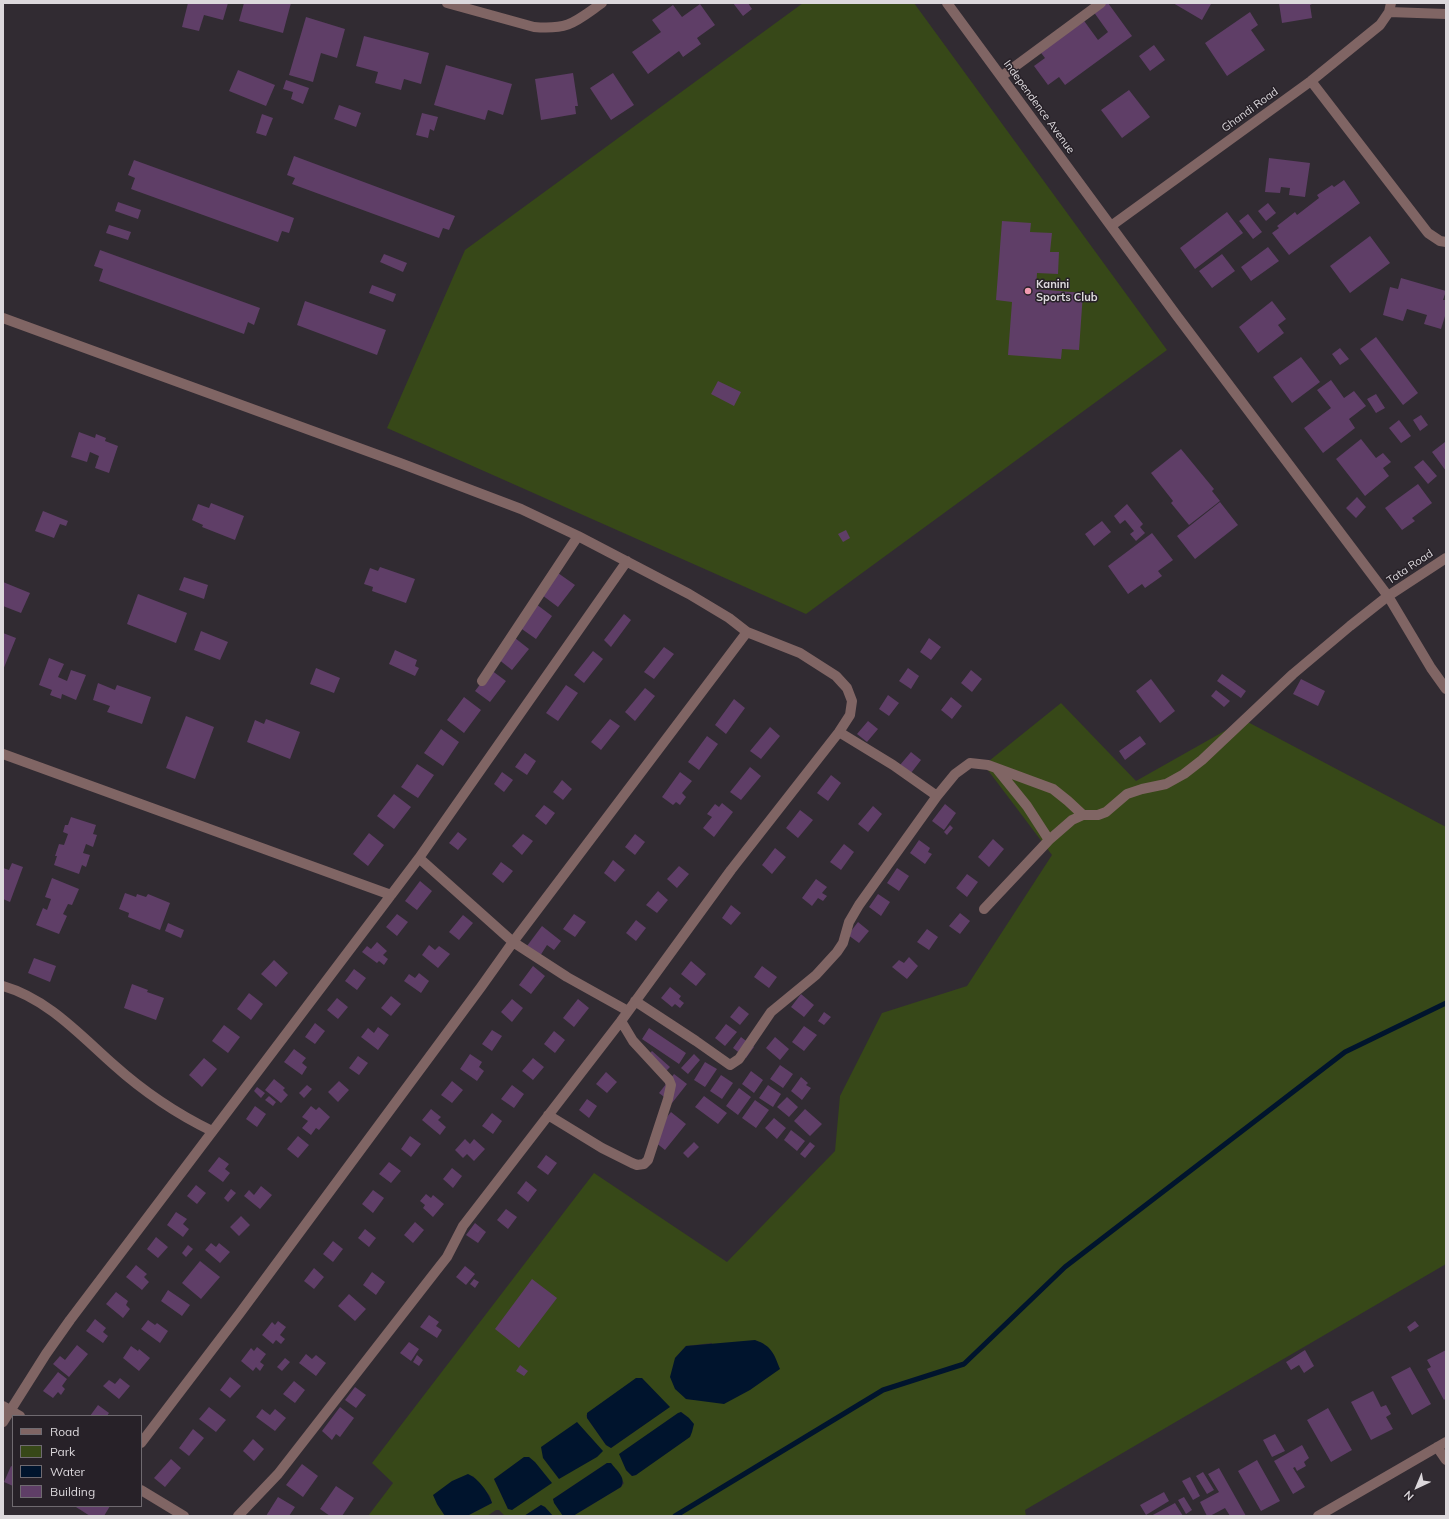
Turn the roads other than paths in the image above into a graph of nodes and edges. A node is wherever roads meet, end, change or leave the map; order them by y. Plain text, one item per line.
1 (447, 3) edge
2 (602, 3) edge
3 (947, 3) edge
4 (1101, 3) edge
5 (1390, 7) edge
6 (1446, 14) edge
7 (1002, 76) junction
8 (1311, 81) junction
9 (1111, 226) junction
10 (1446, 242) edge
11 (3, 318) edge
12 (578, 536) junction
13 (1446, 558) edge
14 (627, 562) junction
15 (1388, 596) junction
16 (747, 632) junction
17 (482, 680) dead end
18 (1446, 689) edge
19 (839, 732) junction
20 (3, 754) edge
21 (995, 768) junction
22 (937, 796) junction
23 (1083, 815) junction
24 (1049, 840) junction
25 (419, 858) junction
26 (391, 895) junction
27 (984, 909) dead end
28 (513, 942) junction
29 (3, 986) edge
30 (634, 1001) junction
31 (628, 1011) junction
32 (621, 1021) junction
33 (548, 1115) junction
34 (212, 1131) junction
35 (11, 1411) edge
36 (3, 1422) edge
37 (142, 1442) edge
38 (1442, 1444) edge
39 (1446, 1460) edge
40 (142, 1491) edge
41 (184, 1516) edge
42 (238, 1516) edge
43 (1318, 1516) edge

1 - 2 street
3 - 7 street, Independence Avenue
4 - 7 street
5 - 6 street
5 - 8 street, Ghandi Road
7 - 9 street, Independence Avenue
8 - 9 street, Ghandi Road
8 - 10 street
9 - 15 street, Independence Avenue
11 - 12 street
12 - 14 street
12 - 17 street
13 - 15 street, Tata Road
14 - 16 street
14 - 25 street
15 - 18 street, Independence Avenue
15 - 23 street, Tata Road
16 - 19 street
16 - 28 street
19 - 22 street
19 - 30 street
20 - 26 street
21 - 22 street
21 - 23 street
21 - 24 street
22 - 30 street
23 - 24 street
24 - 27 street
25 - 26 street
25 - 28 street
26 - 34 street
28 - 31 street
28 - 37 street
29 - 34 street
30 - 31 street
31 - 32 street
32 - 33 street
32 - 33 street
33 - 42 street
34 - 35 street
35 - 36 street
38 - 39 street
38 - 43 street
40 - 41 street

